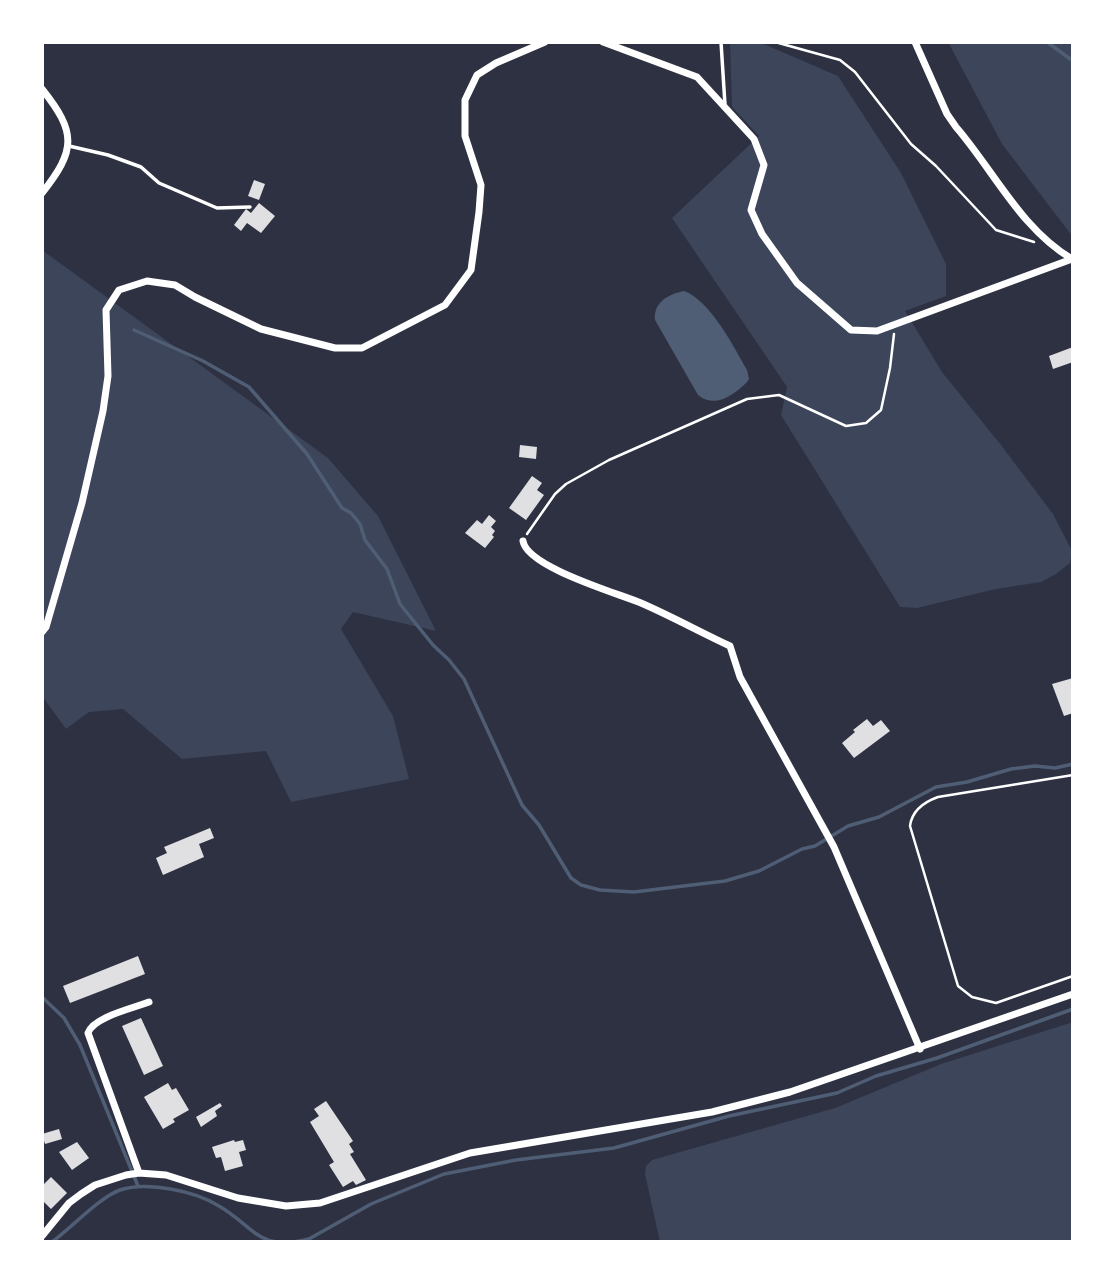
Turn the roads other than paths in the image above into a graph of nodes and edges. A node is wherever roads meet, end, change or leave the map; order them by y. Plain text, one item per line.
1 (545, 42) edge
2 (603, 42) edge
3 (721, 42) edge
4 (915, 42) edge
5 (42, 89) edge
6 (725, 107) junction
7 (69, 146) junction
8 (42, 193) edge
9 (250, 206) dead end
10 (1073, 259) edge
11 (523, 541) road end
12 (42, 632) edge
13 (1073, 994) edge
14 (149, 1002) dead end
15 (920, 1049) junction
16 (139, 1173) junction
17 (42, 1236) edge

1 - 12 street
2 - 6 street
3 - 6 lane
4 - 10 street
5 - 7 street
6 - 10 street
7 - 8 street
7 - 9 lane
11 - 15 street
13 - 15 street
14 - 16 street
15 - 16 street
16 - 17 street

